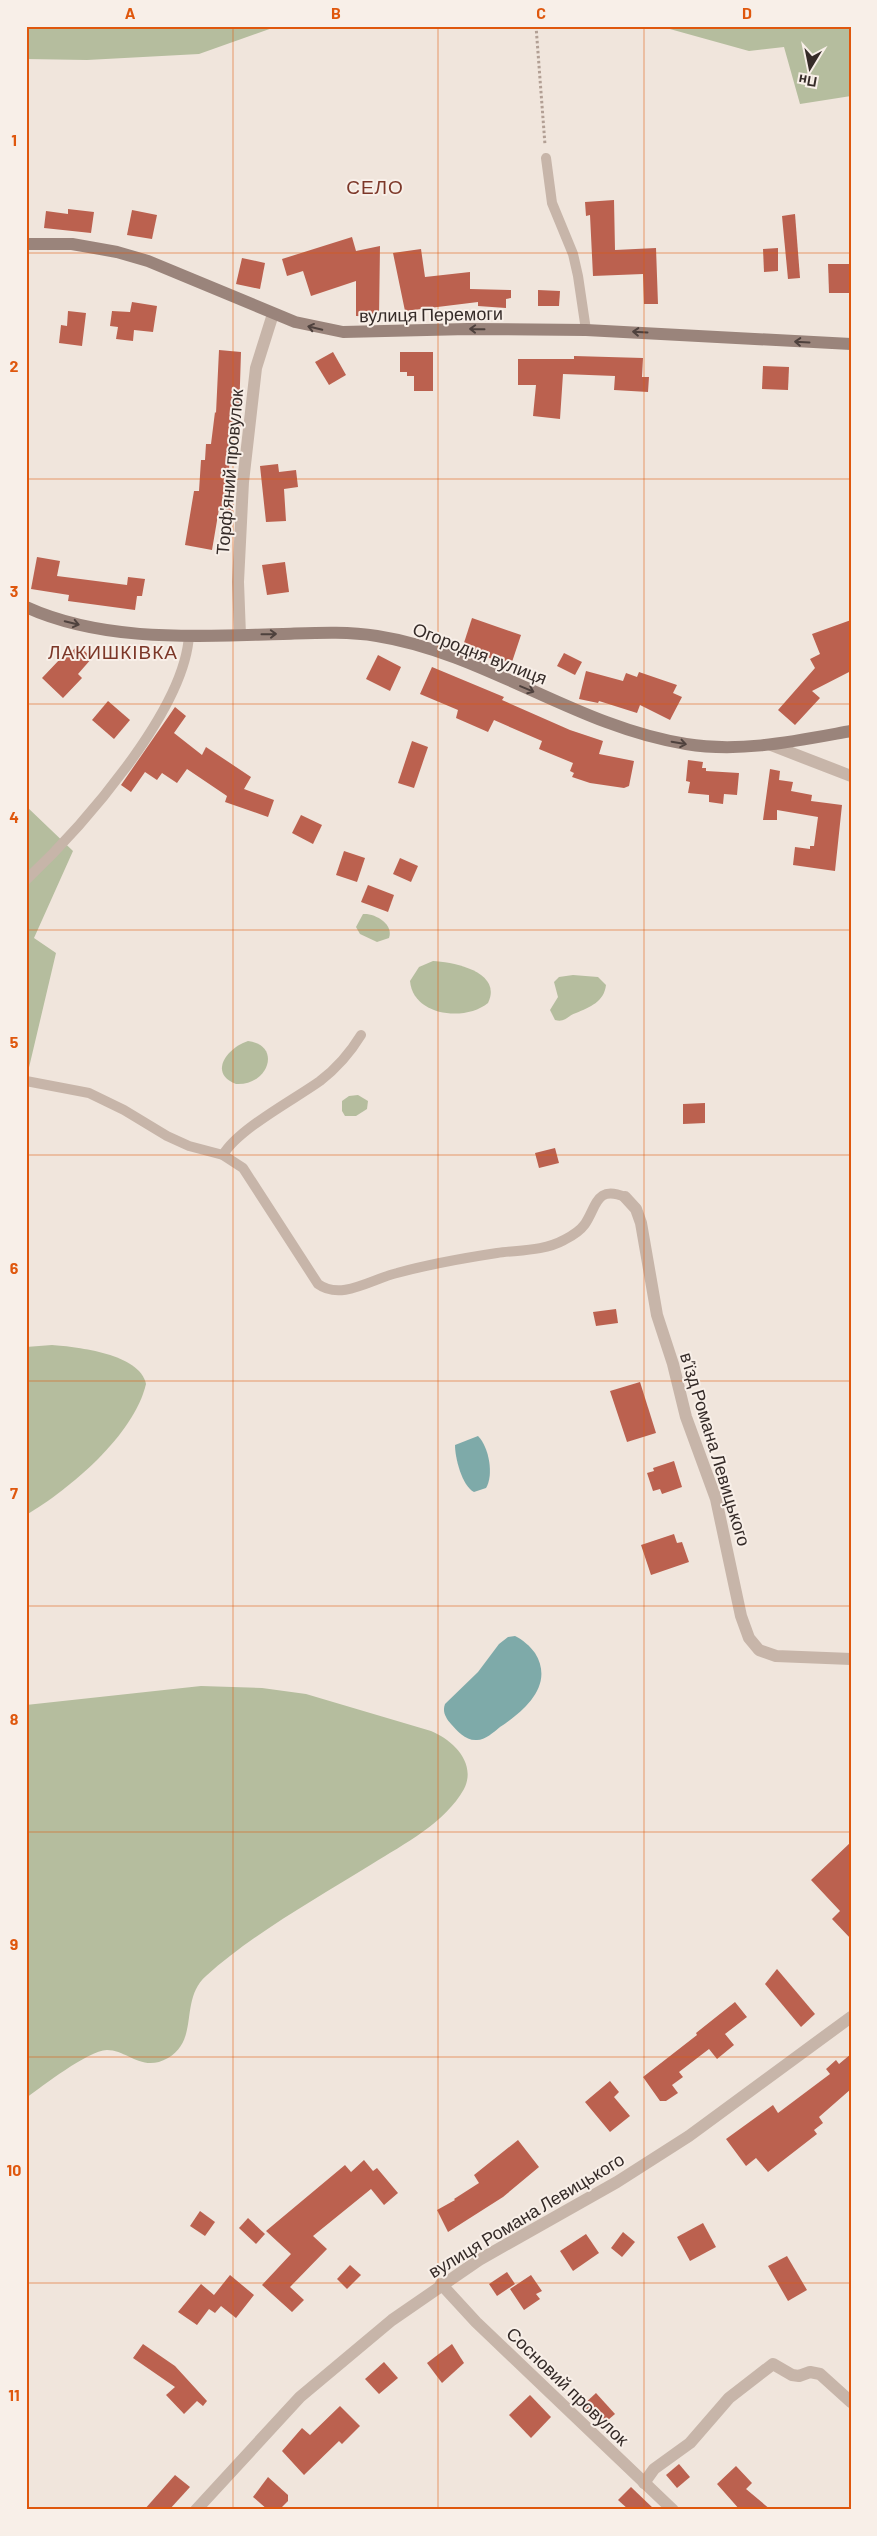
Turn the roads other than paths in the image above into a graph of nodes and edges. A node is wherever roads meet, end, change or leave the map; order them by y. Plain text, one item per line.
1 (546, 158) road end
2 (26, 244) edge
3 (273, 314) junction
4 (586, 330) junction
5 (851, 344) edge
6 (26, 607) edge
7 (189, 635) junction
8 (240, 635) junction
9 (851, 731) edge
10 (771, 745) junction
11 (851, 776) edge
12 (26, 880) edge
13 (361, 1036) dead end
14 (26, 1081) edge
15 (222, 1155) junction
16 (625, 1197) joint
17 (851, 1659) edge
18 (851, 2017) edge
19 (440, 2284) junction
20 (851, 2402) edge
21 (644, 2483) junction
22 (196, 2510) edge
23 (673, 2510) edge

1 - 4 lane
2 - 3 street, вулиця Перемоги
4 -> 3 street, вулиця Перемоги
3 - 8 street, Торф'яний провулок
5 -> 4 street, вулиця Перемоги
6 -> 7 street, Огородня вулиця
7 - 8 street, Огородня вулиця
7 - 12 lane
8 -> 10 street, Огородня вулиця
9 - 10 street
10 - 11 street, Огородня вулиця
13 - 15 lane
14 - 15 lane
15 - 16 lane
16 - 17 street, в’їзд Романа Левицького
18 - 19 street, вулиця Романа Левицького
19 - 21 street, Сосновий провулок
19 - 22 street, вулиця Романа Левицького
20 - 21 street
21 - 23 street, Сосновий провулок

